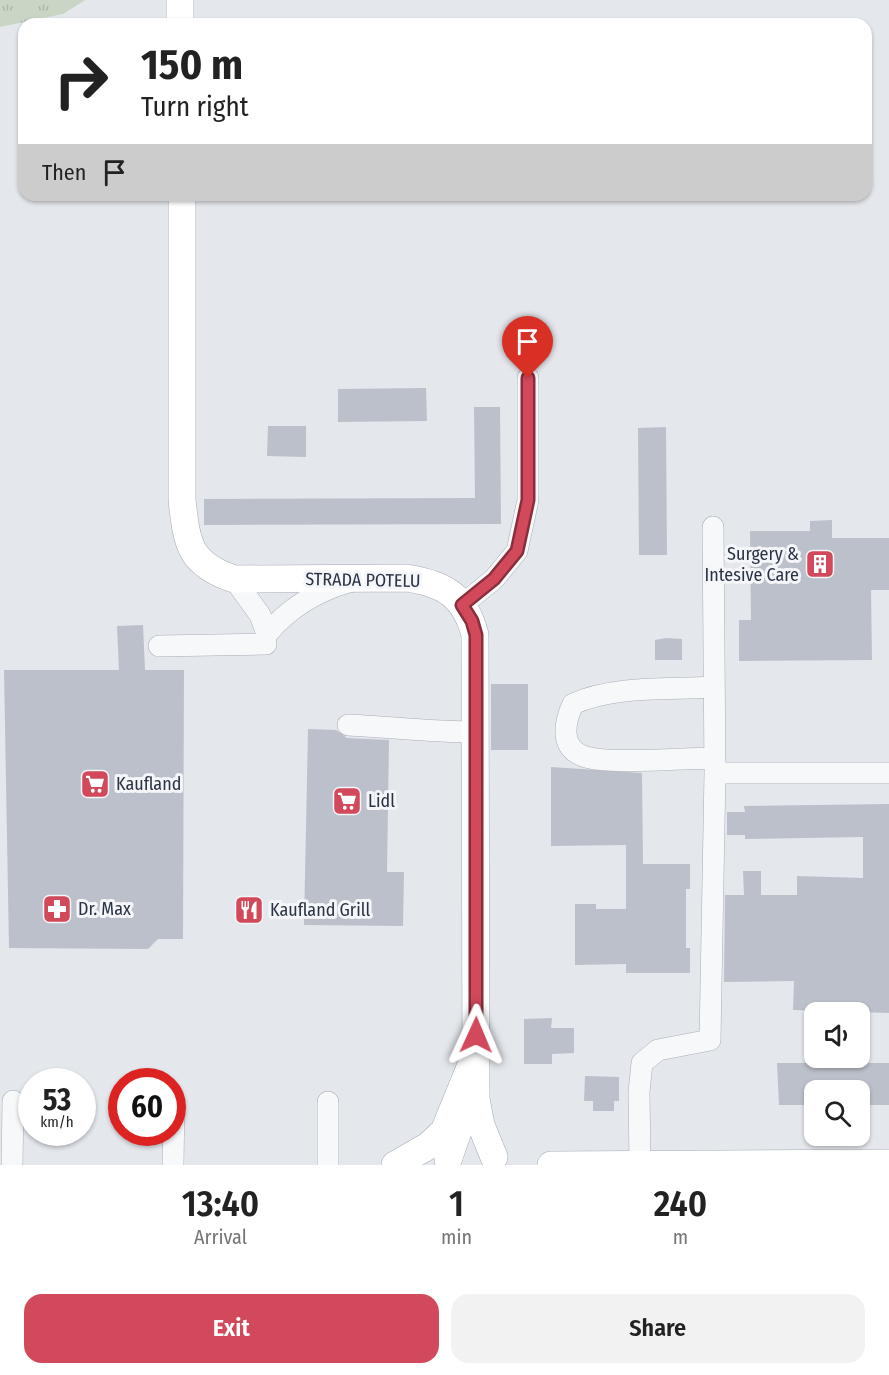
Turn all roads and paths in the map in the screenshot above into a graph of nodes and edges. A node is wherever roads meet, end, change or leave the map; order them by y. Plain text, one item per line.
1 (180, 0) edge
2 (180, 18) edge
3 (182, 201) edge
4 (528, 378) dead end
5 (713, 527) dead end
6 (364, 578) junction
7 (234, 579) junction
8 (462, 605) junction
9 (266, 644) dead end
10 (159, 646) dead end
11 (714, 687) junction
12 (348, 725) dead end
13 (475, 732) junction
14 (714, 765) junction
15 (889, 773) edge
16 (475, 1063) junction
17 (13, 1101) dead end
18 (328, 1102) dead end
19 (173, 1146) edge
20 (499, 1161) edge
21 (446, 1163) edge
22 (640, 1163) junction
23 (889, 1163) edge
24 (12, 1165) edge
25 (173, 1165) edge
26 (328, 1165) edge
27 (395, 1165) edge
28 (550, 1165) edge

1 - 2 main road
3 - 7 main road, STRADA POTELU
4 - 8 lane
5 - 11 lane
6 - 7 main road, STRADA POTELU
6 - 7 lane
6 - 8 main road, STRADA POTELU
8 - 13 main road, STRADA POTELU
9 - 10 lane
11 - 14 lane
11 - 14 lane
12 - 13 lane
13 - 16 main road, STRADA POTELU
14 - 15 lane
14 - 22 lane
16 - 20 main road, STRADA POTELU
16 - 21 main road, STRADA POTELU
16 - 27 main road
17 - 24 lane
18 - 26 lane
19 - 25 lane
20 - 21 main road
22 - 23 main road
22 - 28 main road

